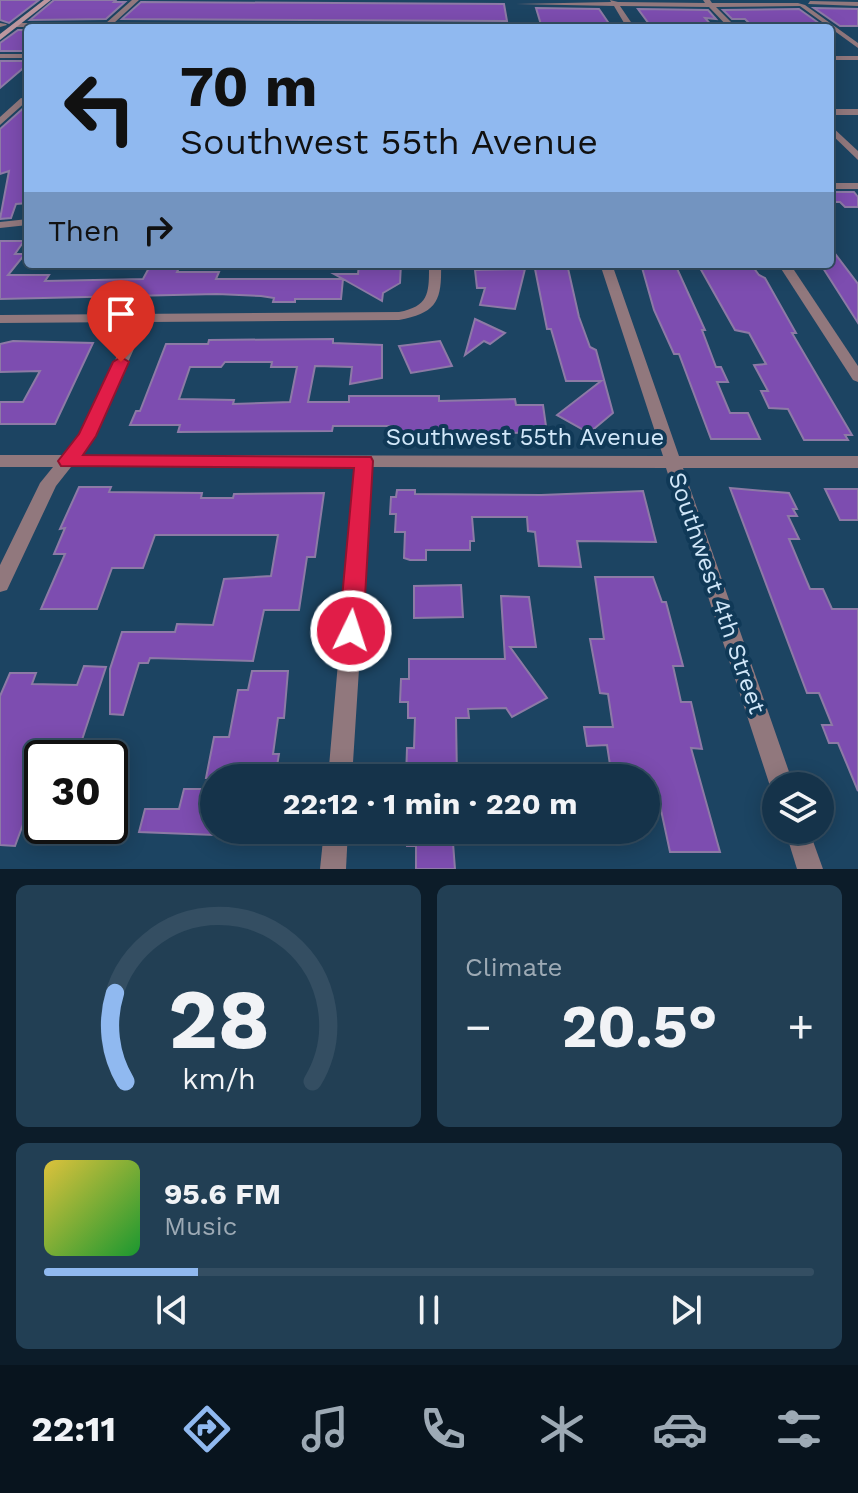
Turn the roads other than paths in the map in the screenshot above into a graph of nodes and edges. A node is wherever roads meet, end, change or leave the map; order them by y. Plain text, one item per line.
1 (37, 0) edge
2 (48, 0) edge
3 (136, 0) edge
4 (519, 2) edge
5 (614, 2) edge
6 (708, 2) edge
7 (805, 4) edge
8 (858, 4) edge
9 (109, 24) edge
10 (527, 24) edge
11 (628, 24) edge
12 (729, 24) edge
13 (830, 24) edge
14 (17, 25) junction
15 (24, 25) edge
16 (834, 27) edge
17 (2, 30) edge
18 (858, 46) edge
19 (0, 56) edge
20 (24, 56) edge
21 (834, 58) edge
22 (858, 58) edge
23 (12, 100) dead end
24 (24, 100) edge
25 (24, 102) edge
26 (834, 112) edge
27 (858, 112) edge
28 (0, 122) edge
29 (834, 132) edge
30 (858, 157) edge
31 (834, 186) edge
32 (858, 186) edge
33 (24, 222) edge
34 (0, 225) edge
35 (435, 268) edge
36 (607, 268) edge
37 (787, 268) edge
38 (0, 319) edge
39 (141, 319) junction
40 (858, 377) edge
41 (0, 461) edge
42 (68, 461) junction
43 (364, 461) junction
44 (673, 462) junction
45 (858, 462) edge
46 (0, 584) edge
47 (341, 764) edge
48 (777, 772) edge
49 (335, 844) edge
50 (802, 844) edge
51 (333, 869) edge
52 (810, 869) edge

1 - 17 main road
2 - 14 main road
3 - 9 street
4 - 5 street
4 - 10 street
5 - 6 street
5 - 11 street
6 - 7 street
6 - 12 street
7 - 8 street
7 - 13 street
14 - 15 street
14 - 17 main road
16 - 18 street
19 - 20 street
21 - 22 street
23 - 24 street
25 - 28 street
26 - 27 street
29 - 30 street
31 - 32 street
33 - 34 street
35 - 39 street
36 - 44 street, Southwest 4th Street
37 - 40 street
38 - 39 street
39 - 42 street
41 - 42 street, Southwest 55th Avenue
42 - 43 street, Southwest 55th Avenue
42 - 46 street
43 - 44 street, Southwest 55th Avenue
43 - 47 street
44 - 45 street, Southwest 55th Avenue
44 - 48 street, Southwest 4th Street
49 - 51 street
50 - 52 street

